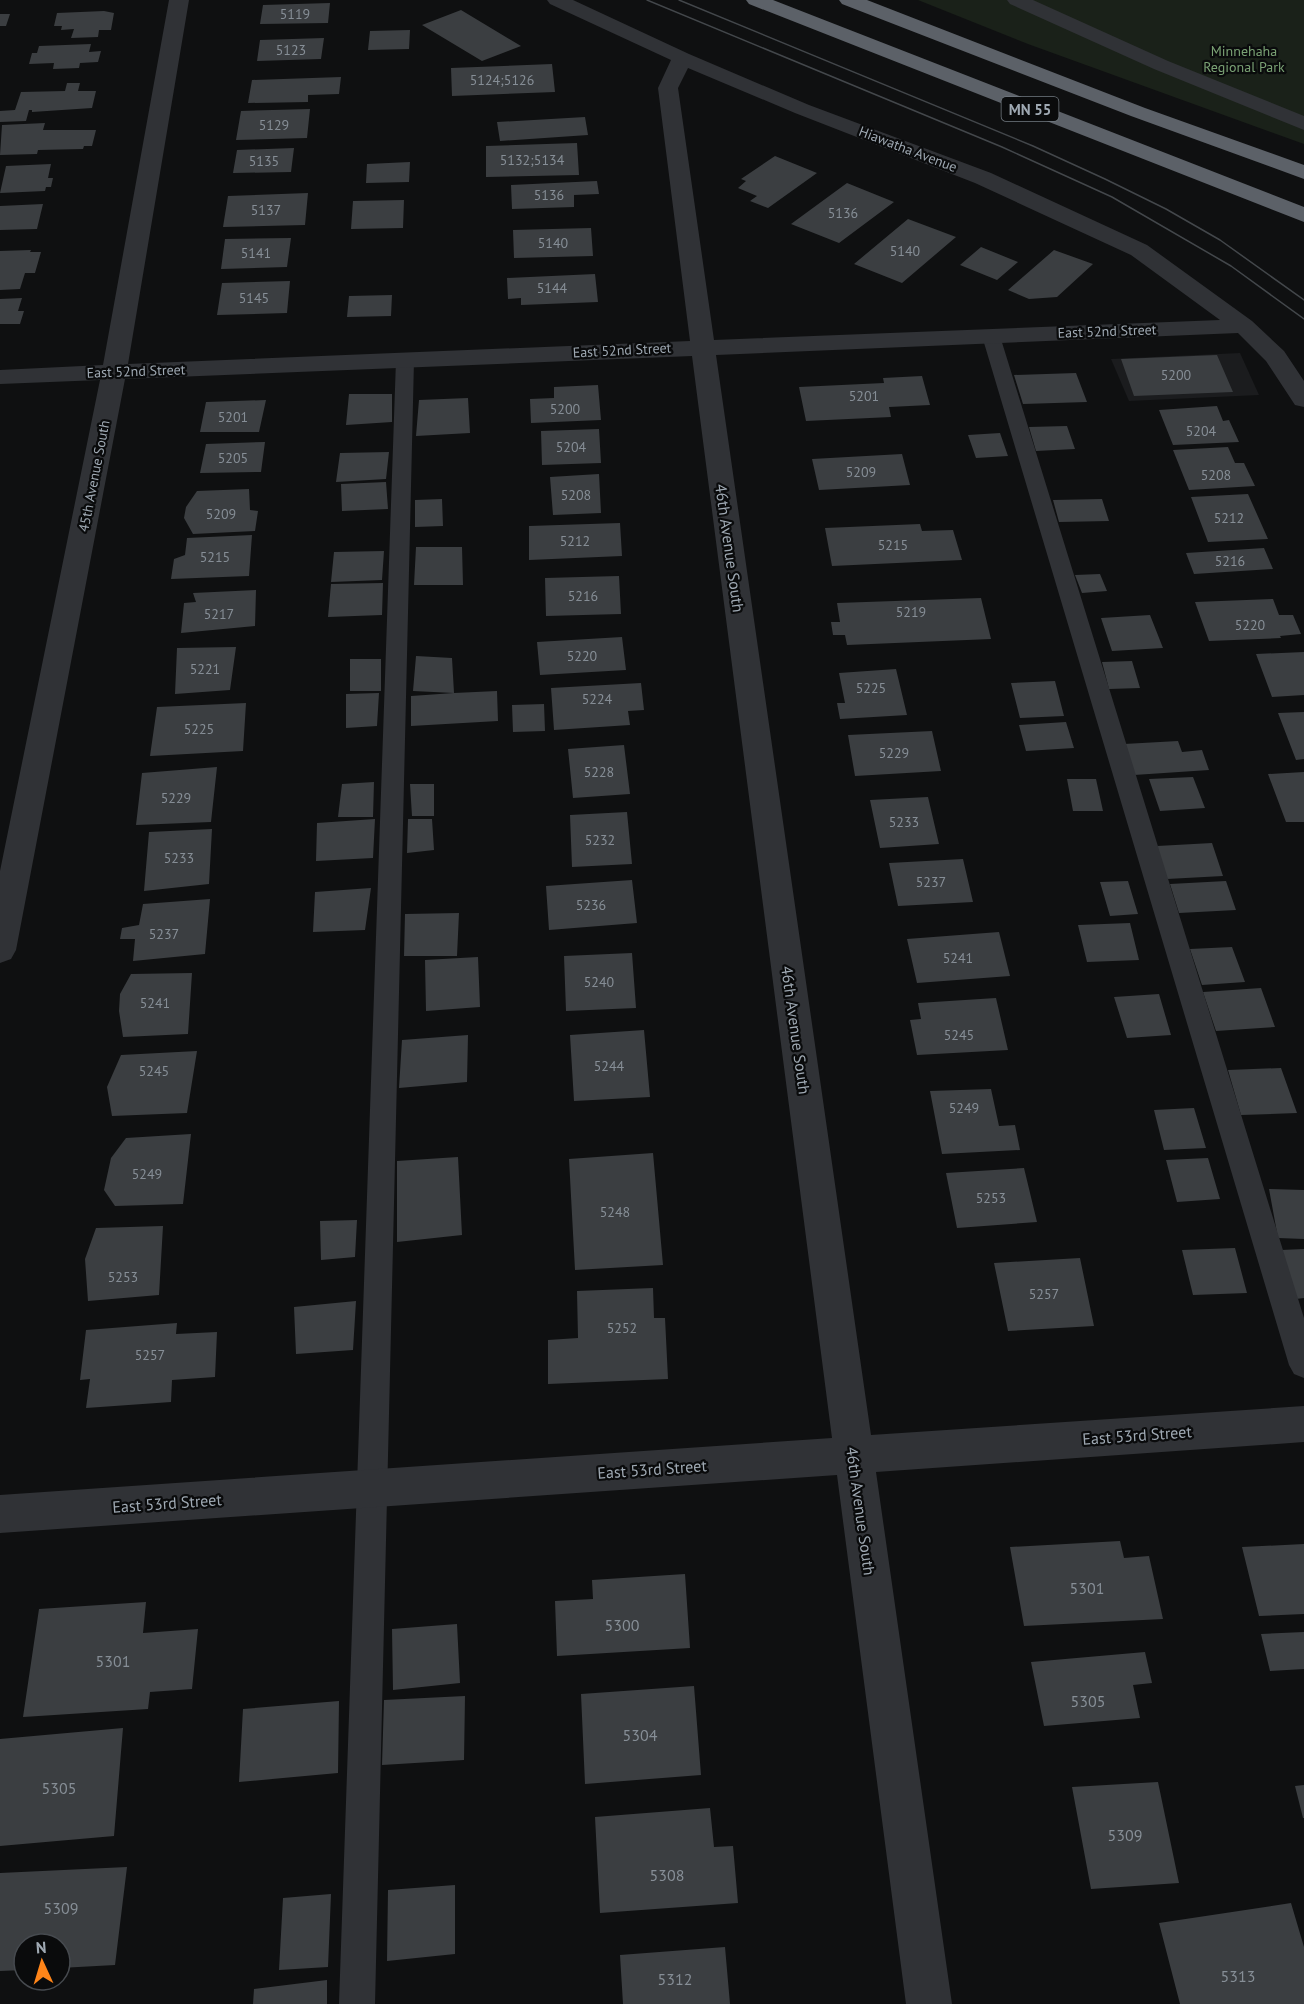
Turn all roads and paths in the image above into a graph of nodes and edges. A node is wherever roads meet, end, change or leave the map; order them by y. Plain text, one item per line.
1 (179, 0) edge
2 (557, 0) edge
3 (756, 0) edge
4 (849, 0) edge
5 (1017, 0) edge
6 (682, 58) junction
7 (1304, 124) edge
8 (1304, 172) edge
9 (1304, 215) edge
10 (1244, 326) junction
11 (991, 336) junction
12 (702, 347) junction
13 (405, 360) junction
14 (114, 372) junction
15 (0, 377) edge
16 (1304, 400) edge
17 (0, 950) edge
18 (1304, 1365) edge
19 (1304, 1424) edge
20 (853, 1455) junction
21 (372, 1489) junction
22 (0, 1514) edge
23 (357, 2004) edge
24 (929, 2004) edge

1 - 14 street, 45th Avenue South
2 - 6 street, Hiawatha Avenue
3 - 9 highway, MN 55
4 - 8 highway, MN 55
5 - 7 street
6 - 10 street, Hiawatha Avenue
6 - 12 street, 46th Avenue South
10 - 11 street, East 52nd Street
10 - 16 street, Hiawatha Avenue
11 - 12 street, East 52nd Street
11 - 18 lane
12 - 13 street, East 52nd Street
12 - 20 street, 46th Avenue South
13 - 14 street, East 52nd Street
13 - 21 lane
14 - 15 street, East 52nd Street
14 - 17 street, 45th Avenue South
19 - 20 street, East 53rd Street
20 - 21 street, East 53rd Street
20 - 24 street, 46th Avenue South
21 - 22 street, East 53rd Street
21 - 23 lane

